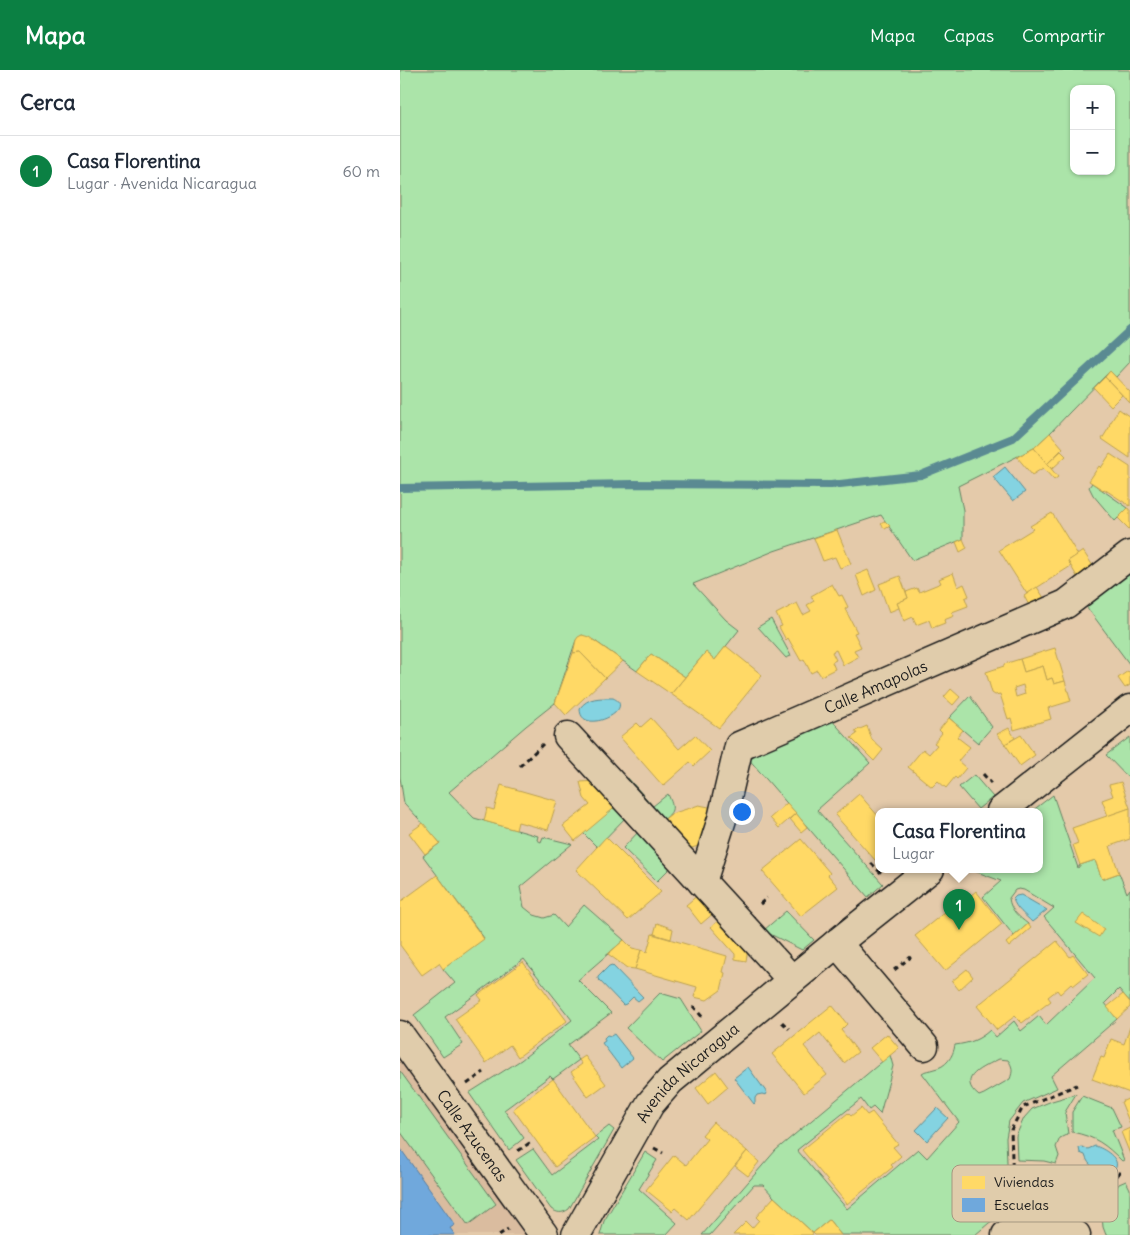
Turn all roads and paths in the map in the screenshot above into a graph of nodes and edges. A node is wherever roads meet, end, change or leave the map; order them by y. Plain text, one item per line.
1 (1130, 555) edge
2 (1130, 708) edge
3 (568, 736) dead end
4 (1006, 808) edge
5 (925, 873) edge
6 (702, 882) junction
7 (837, 942) junction
8 (792, 980) junction
9 (400, 1035) edge
10 (924, 1046) dead end
11 (1077, 1085) dead end
12 (1012, 1165) edge
13 (1120, 1172) dead end
14 (1118, 1175) edge
15 (544, 1235) edge
16 (576, 1235) edge
17 (1006, 1235) edge
18 (1076, 1235) edge

1 - 6 street, Calle Amapolas
2 - 4 street
3 - 6 street
5 - 7 street, Avenida Nicaragua
6 - 8 street
7 - 8 street, Avenida Nicaragua
7 - 10 street
8 - 16 street, Avenida Nicaragua
9 - 15 street, Calle Azucenas
11 - 12 path
13 - 14 path
17 - 18 street

